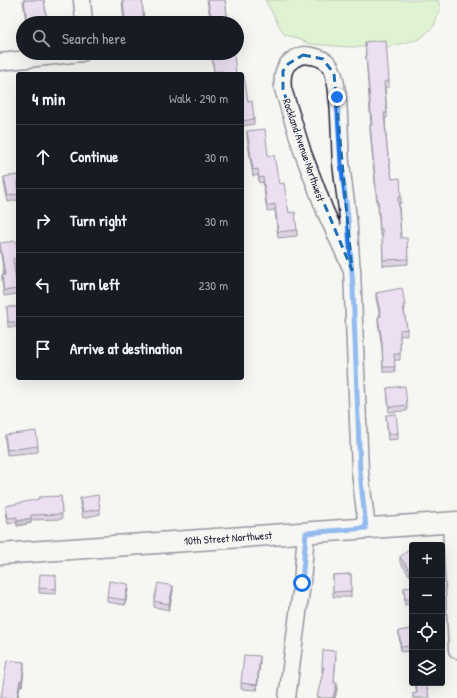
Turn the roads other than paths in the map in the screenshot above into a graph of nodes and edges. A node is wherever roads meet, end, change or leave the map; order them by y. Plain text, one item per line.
1 (82, 0) edge
2 (83, 16) edge
3 (18, 60) edge
4 (0, 62) edge
5 (352, 270) junction
6 (454, 522) edge
7 (366, 528) junction
8 (306, 533) junction
9 (0, 554) edge
10 (457, 650) edge
11 (288, 698) edge

1 - 2 street
3 - 4 street
5 - 5 street, Rockland Avenue Northwest
5 - 7 street, Rockland Avenue Northwest
6 - 7 main road, 10th Street Northwest
6 - 10 street
7 - 8 main road, 10th Street Northwest
8 - 9 main road, 10th Street Northwest
8 - 11 street

